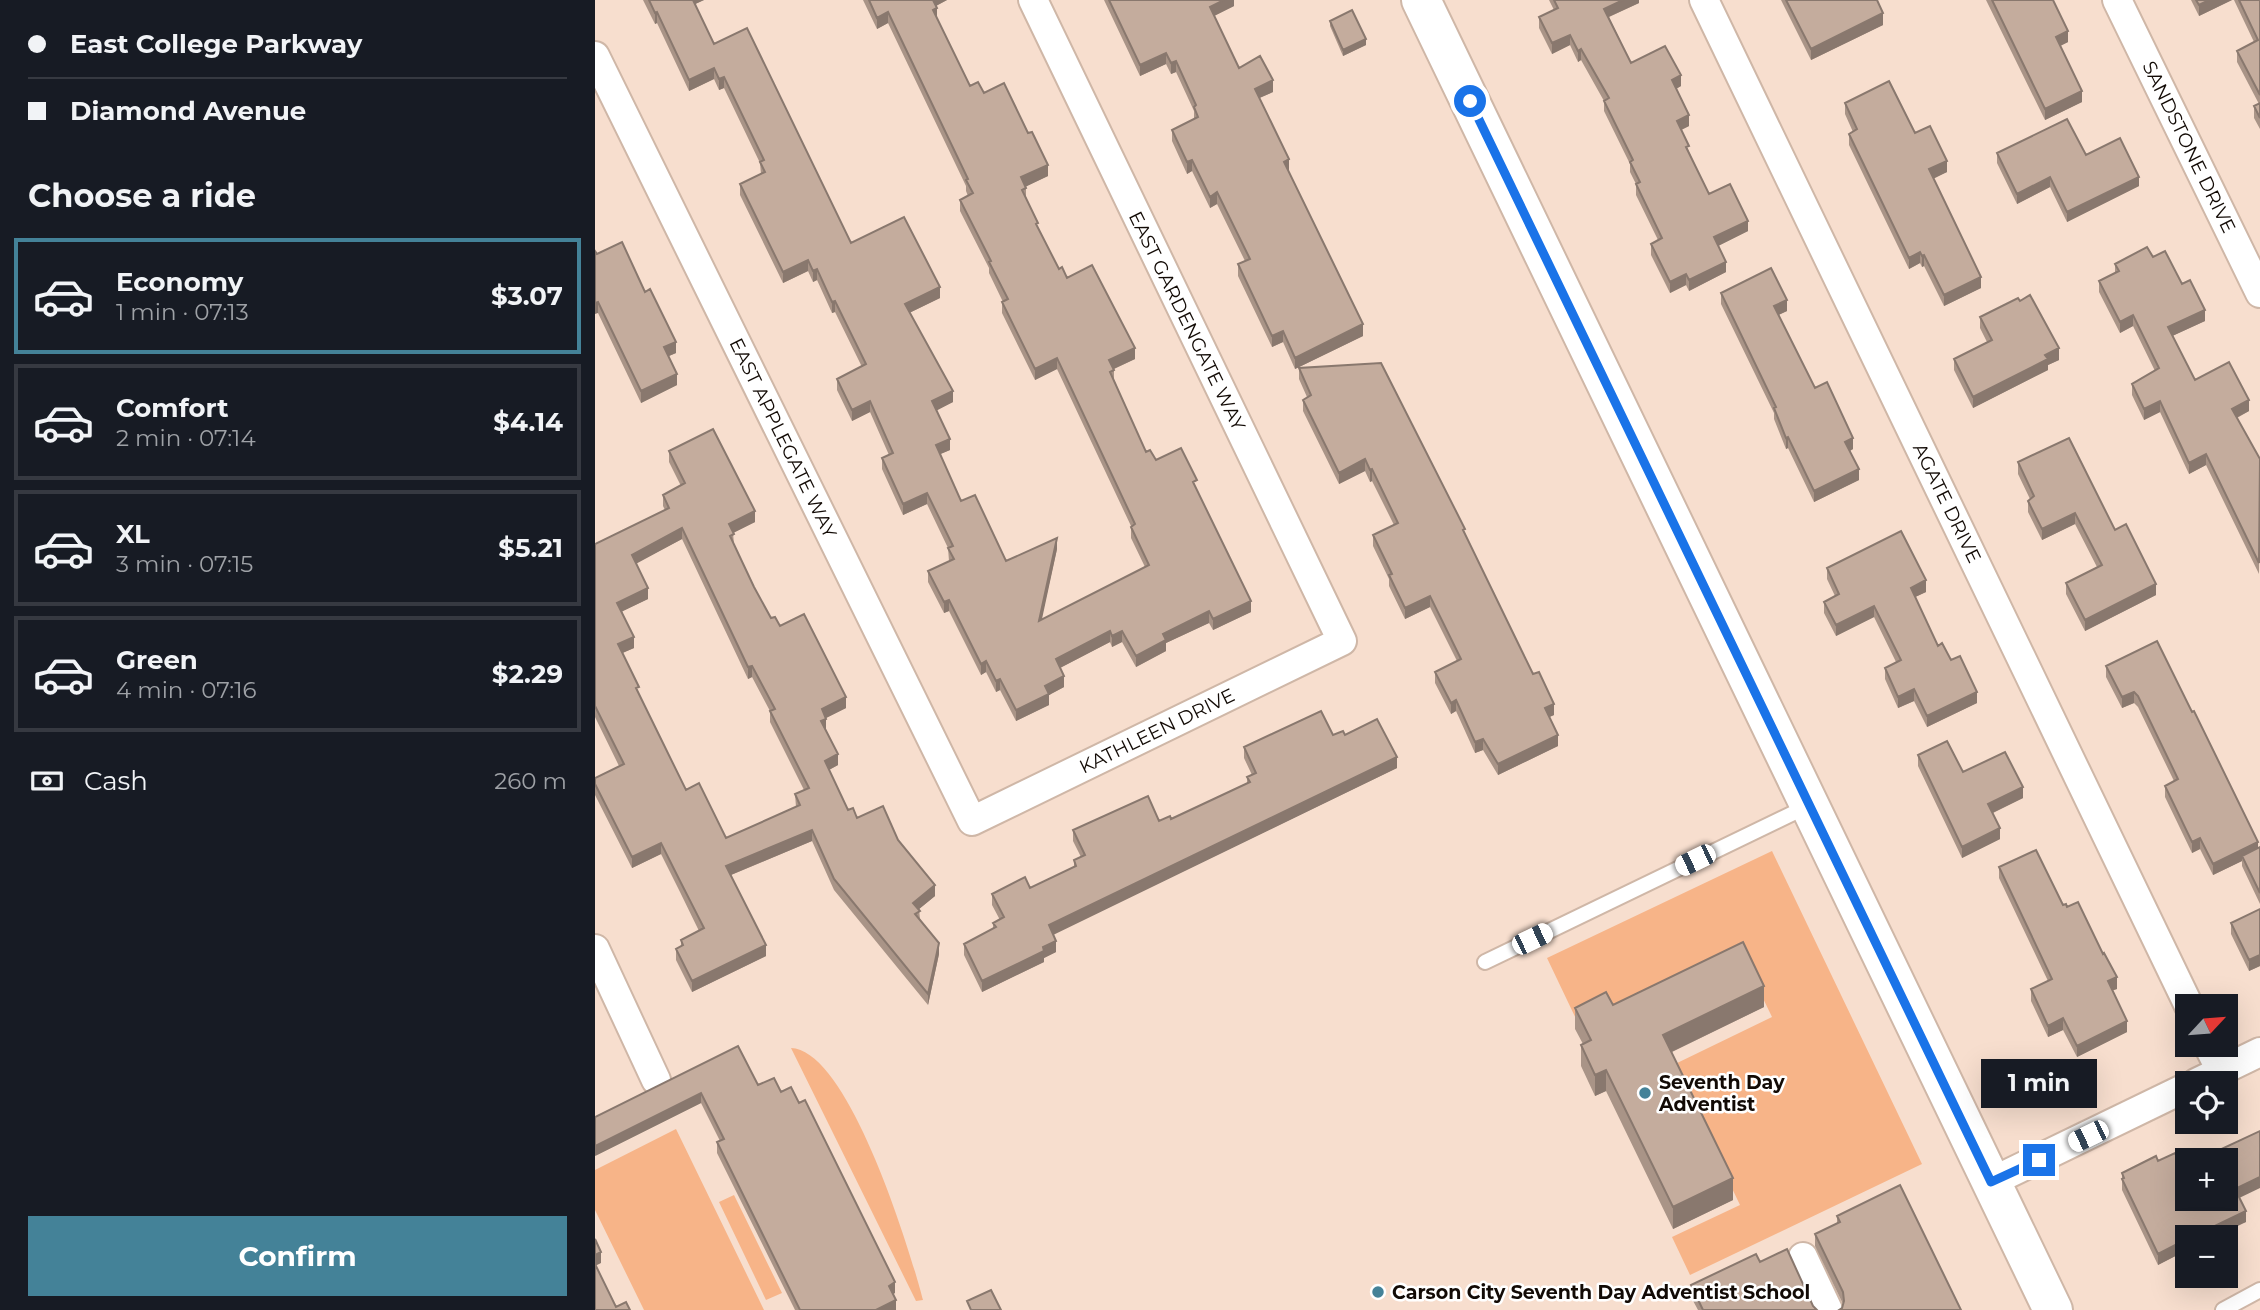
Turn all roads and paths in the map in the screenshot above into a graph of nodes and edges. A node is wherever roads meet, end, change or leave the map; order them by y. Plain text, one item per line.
1 (1033, 0) edge
2 (1421, 0) edge
3 (1704, 0) edge
4 (2117, 0) edge
5 (595, 56) edge
6 (2260, 293) edge
7 (1342, 641) joint
8 (1809, 805) junction
9 (972, 821) joint
10 (595, 949) edge
11 (1485, 962) dead end
12 (2183, 994) edge
13 (2260, 1052) edge
14 (2220, 1071) edge
15 (656, 1080) dead end
16 (2175, 1093) edge
17 (1991, 1182) junction
18 (1803, 1257) dead end
19 (2260, 1290) edge
20 (1828, 1310) edge
21 (2053, 1310) edge
22 (2223, 1310) edge

1 - 7 street, EAST GARDENGATE WAY
2 - 8 main road
3 - 12 street, AGATE DRIVE
4 - 6 street, SANDSTONE DRIVE
5 - 9 street, EAST APPLEGATE WAY
7 - 9 street, KATHLEEN DRIVE
8 - 11 lane
8 - 17 main road
10 - 15 street
13 - 14 street
16 - 17 street
17 - 21 main road
18 - 20 street
19 - 22 lane

